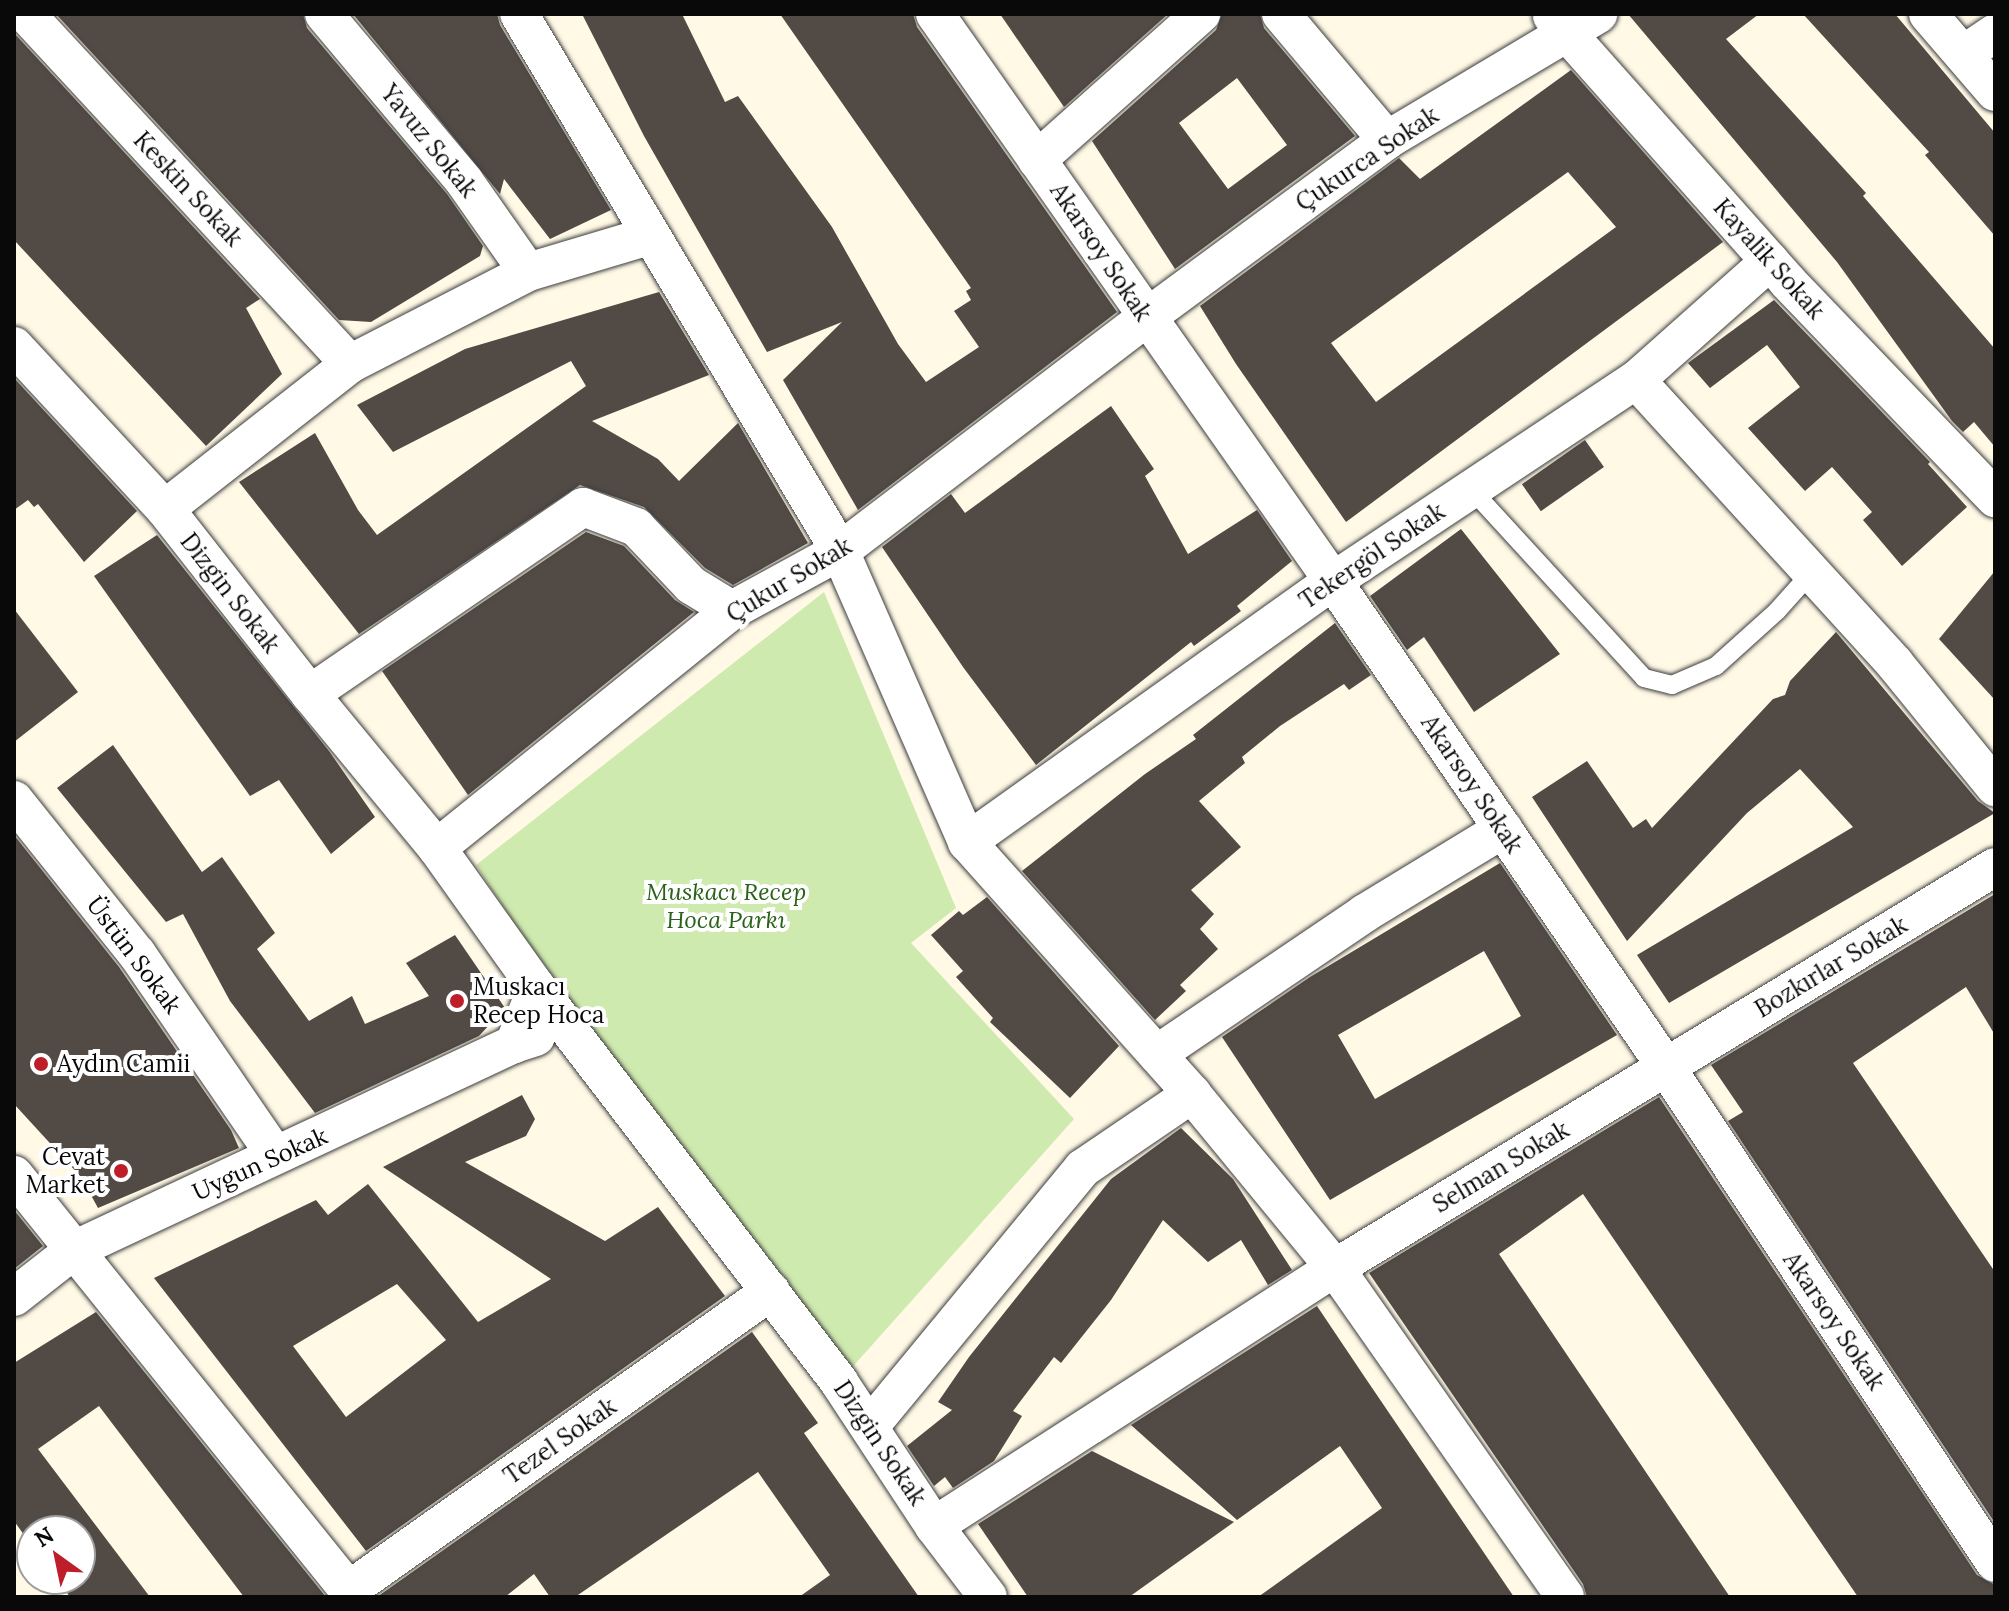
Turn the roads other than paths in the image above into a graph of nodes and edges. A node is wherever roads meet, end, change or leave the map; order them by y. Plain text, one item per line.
1 (26, 14) edge
2 (324, 14) edge
3 (519, 14) edge
4 (935, 14) edge
5 (1201, 14) edge
6 (1281, 14) edge
7 (1928, 14) edge
8 (1572, 21) edge
9 (1995, 33) edge
10 (1964, 54) junction
11 (1995, 92) edge
12 (1387, 140) junction
13 (1037, 160) junction
14 (649, 236) junction
15 (1770, 261) junction
16 (528, 272) junction
17 (1146, 318) junction
18 (14, 346) edge
19 (350, 364) junction
20 (1636, 380) junction
21 (1471, 489) junction
22 (1995, 498) edge
23 (165, 509) junction
24 (840, 551) junction
25 (1811, 573) junction
26 (1333, 581) junction
27 (732, 610) junction
28 (310, 694) junction
29 (1995, 787) edge
30 (14, 800) edge
31 (1503, 829) junction
32 (967, 842) junction
33 (437, 848) junction
34 (1995, 867) edge
35 (537, 988) junction
36 (568, 1027) junction
37 (514, 1044) junction
38 (1157, 1054) junction
39 (1666, 1067) junction
40 (1192, 1094) junction
41 (275, 1155) junction
42 (14, 1175) edge
43 (74, 1250) junction
44 (1335, 1268) junction
45 (771, 1291) junction
46 (14, 1297) edge
47 (871, 1425) junction
48 (934, 1526) junction
49 (1995, 1563) edge
50 (970, 1591) edge
51 (351, 1594) edge
52 (1561, 1596) edge

1 - 19 street, Keskin Sokak
2 - 16 street, Yavuz Sokak
3 - 14 street
4 - 13 street, Akarsoy Sokak
5 - 13 street
6 - 12 street
7 - 10 street
8 - 12 street, Çukurca Sokak
8 - 15 street, Kayalik Sokak
9 - 10 street
10 - 11 street
12 - 17 street, Çukurca Sokak
13 - 17 street, Akarsoy Sokak
14 - 16 street
14 - 24 street
15 - 20 street, Tekergöl Sokak
15 - 22 street, Kayalik Sokak
16 - 19 street
17 - 24 street, Çukur Sokak
17 - 26 street, Akarsoy Sokak
18 - 23 street, Dizgin Sokak
19 - 23 street
20 - 21 street, Tekergöl Sokak
20 - 25 street
21 - 25 lane
21 - 26 street, Tekergöl Sokak
23 - 28 street, Dizgin Sokak
24 - 27 street, Çukur Sokak
24 - 32 street
25 - 29 street
26 - 31 street, Akarsoy Sokak
26 - 32 street, Tekergöl Sokak
27 - 28 street
27 - 33 street, Çukur Sokak
28 - 33 street, Dizgin Sokak
30 - 41 street, Üstün Sokak
31 - 38 street
31 - 39 street, Akarsoy Sokak
32 - 38 street
33 - 35 street, Dizgin Sokak
34 - 39 street, Bozkırlar Sokak
35 - 36 street, Dizgin Sokak
35 - 37 street
36 - 37 street, Uygun Sokak
36 - 45 street, Dizgin Sokak
37 - 41 street, Uygun Sokak
38 - 40 street
39 - 44 street, Selman Sokak
39 - 49 street, Akarsoy Sokak
40 - 44 street
40 - 47 street
41 - 43 street, Uygun Sokak
42 - 43 street
43 - 46 street, Uygun Sokak
43 - 51 street
44 - 48 street, Selman Sokak
44 - 52 street
45 - 47 street, Dizgin Sokak
45 - 51 street, Tezel Sokak
47 - 48 street, Dizgin Sokak
48 - 50 street, Dizgin Sokak

